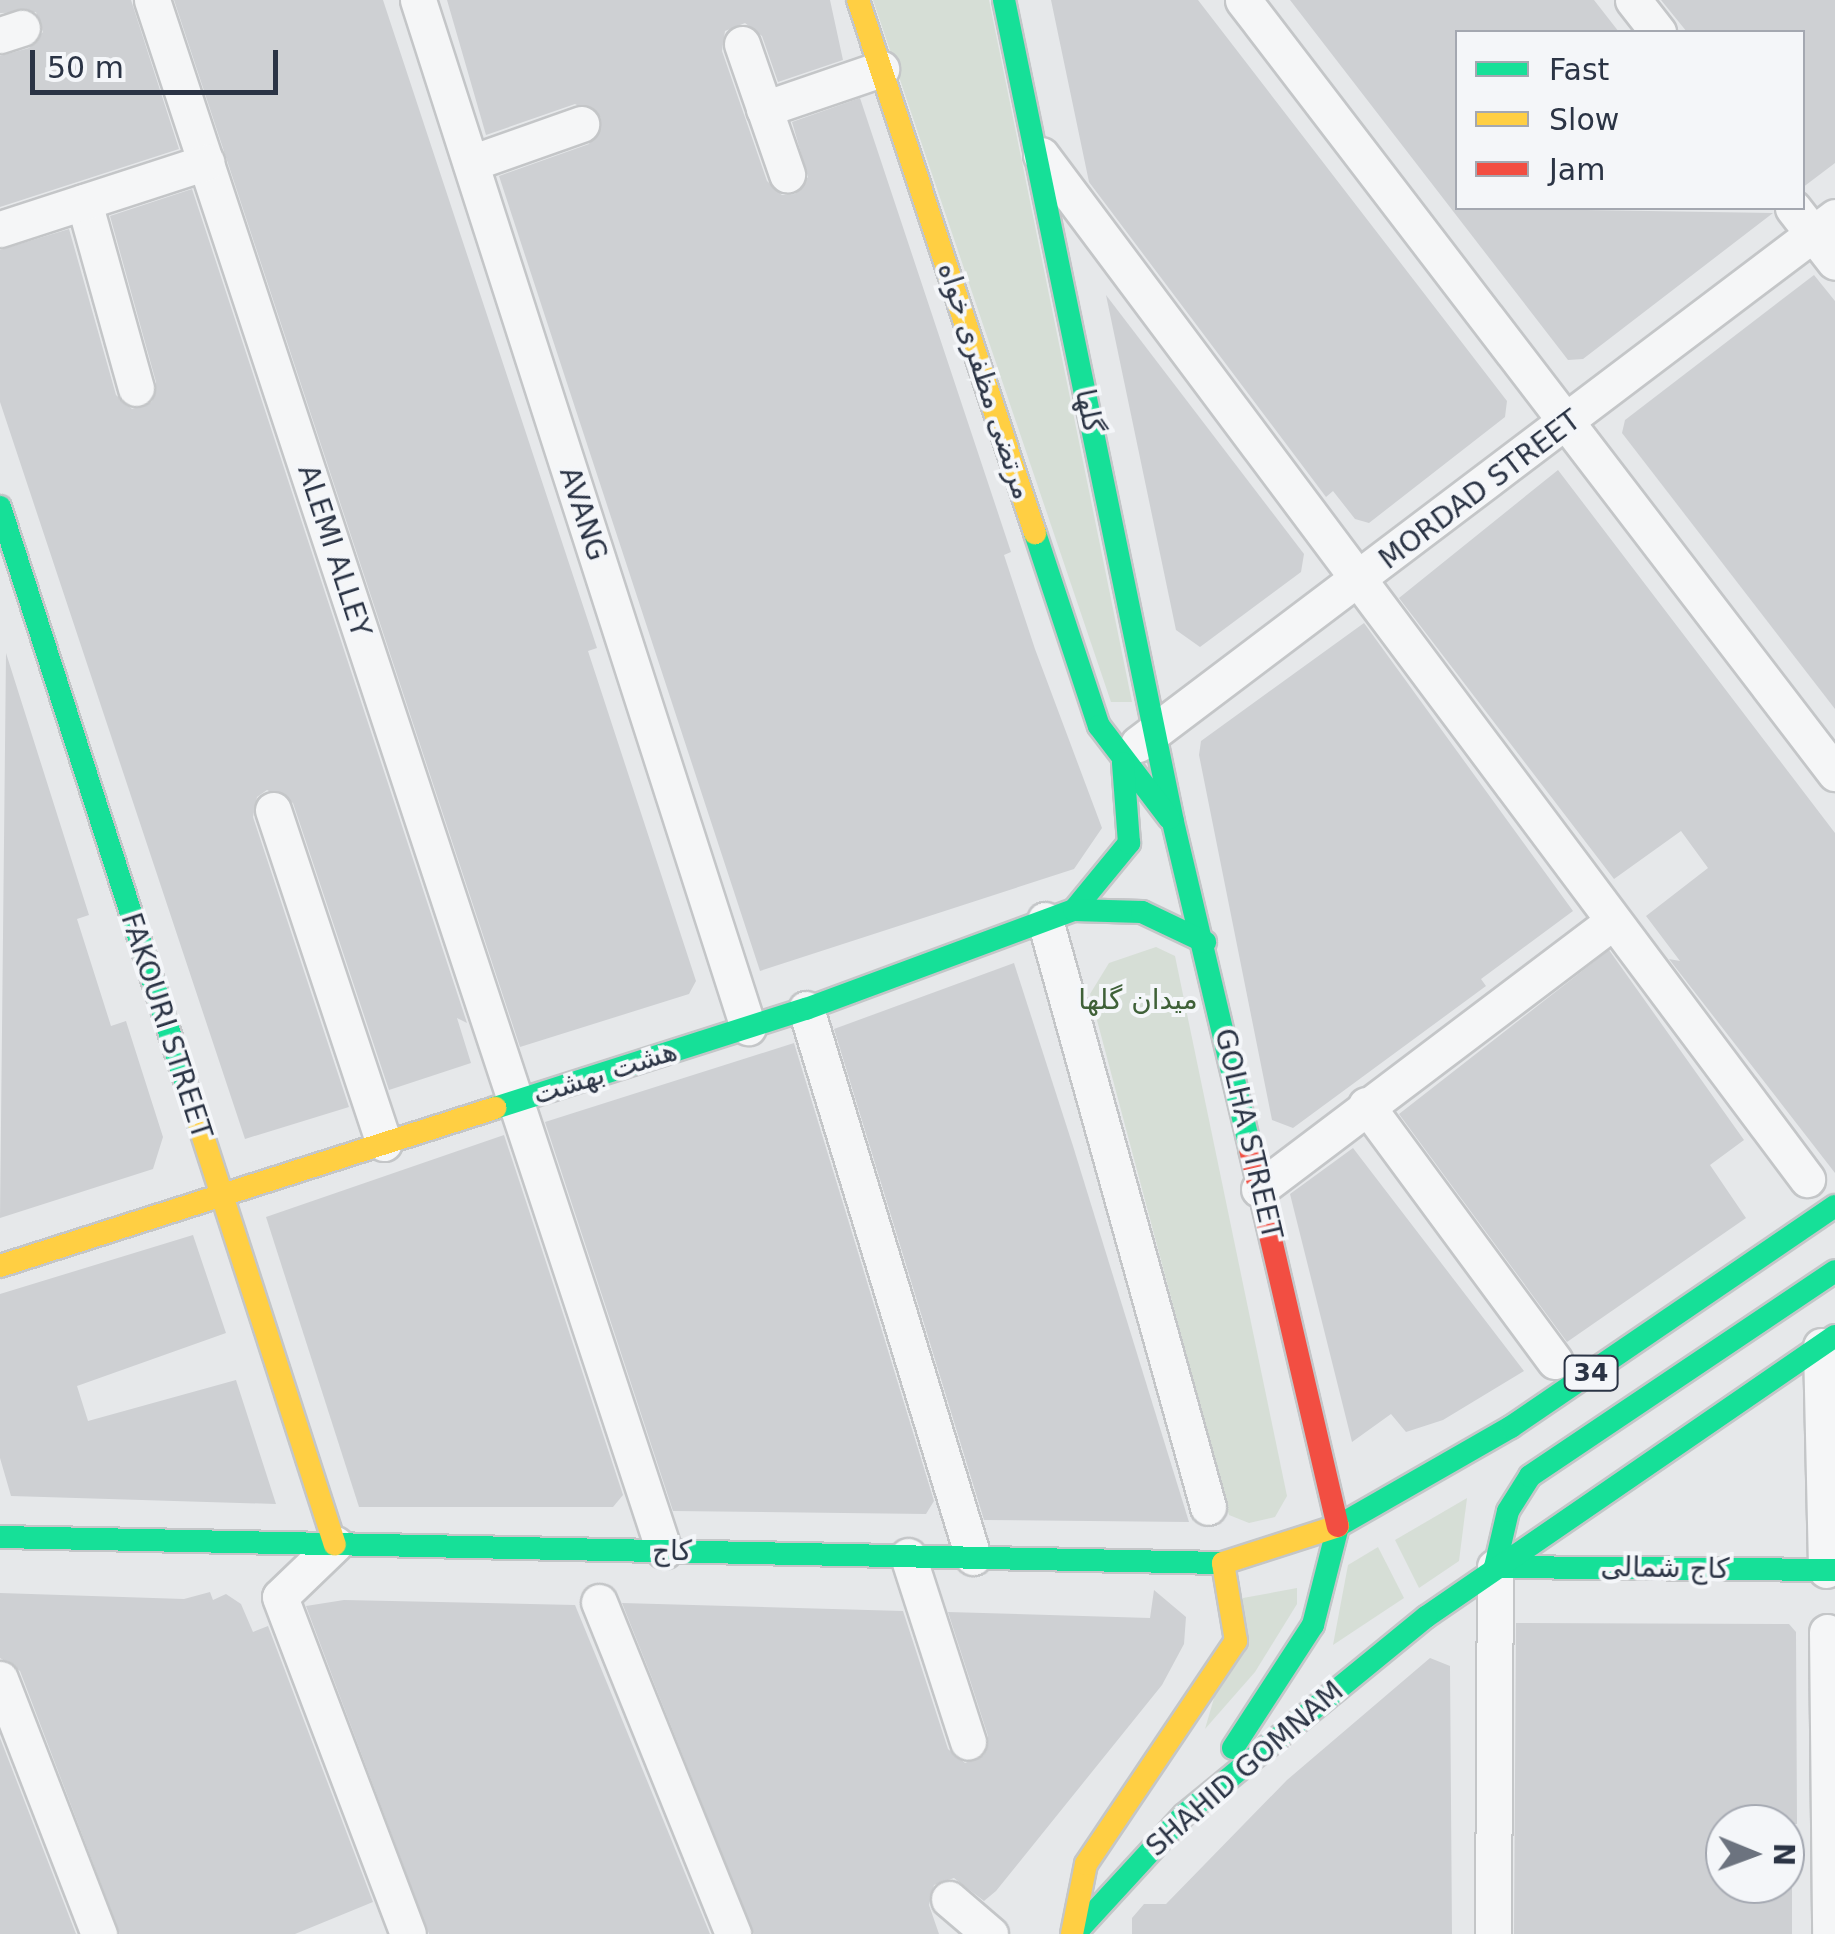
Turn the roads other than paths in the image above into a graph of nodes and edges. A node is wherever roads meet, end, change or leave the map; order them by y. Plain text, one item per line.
1 (152, 0) edge
2 (418, 0) edge
3 (858, 0) edge
4 (1004, 0) edge
5 (1243, 0) edge
6 (1633, 0) edge
7 (1656, 30) edge
8 (742, 44) dead end
9 (881, 69) junction
10 (764, 109) junction
11 (581, 124) dead end
12 (1034, 146) junction
13 (206, 162) junction
14 (470, 163) junction
15 (787, 174) dead end
16 (84, 202) junction
17 (1814, 220) edge
18 (0, 230) edge
19 (1835, 262) edge
20 (136, 388) dead end
21 (1568, 424) junction
22 (0, 507) edge
23 (1359, 582) junction
24 (1156, 730) junction
25 (1122, 758) junction
26 (1835, 773) edge
27 (272, 810) dead end
28 (1173, 822) junction
29 (1060, 915) junction
30 (1613, 922) junction
31 (1205, 942) junction
32 (806, 1009) junction
33 (748, 1027) junction
34 (515, 1102) junction
35 (1366, 1105) junction
36 (384, 1143) junction
37 (1807, 1179) dead end
38 (1260, 1188) junction
39 (220, 1196) junction
40 (1835, 1206) edge
41 (0, 1266) edge
42 (1835, 1271) edge
43 (1828, 1341) edge
44 (1555, 1361) dead end
45 (1208, 1508) dead end
46 (1338, 1526) junction
47 (0, 1537) edge
48 (335, 1544) junction
49 (664, 1551) junction
50 (908, 1556) junction
51 (972, 1558) junction
52 (1223, 1563) junction
53 (1495, 1566) junction
54 (1830, 1570) edge
55 (599, 1602) dead end
56 (1827, 1632) dead end
57 (0, 1679) edge
58 (968, 1742) dead end
59 (1184, 1815) junction
60 (948, 1899) dead end
61 (1090, 1932) edge
62 (99, 1934) edge
63 (408, 1934) edge
64 (733, 1934) edge
65 (990, 1934) edge
66 (1493, 1934) edge
67 (1830, 1934) edge

1 - 13 street, ALEMI ALLEY
2 - 14 street, AVANG
3 - 9 main road, مرتضی مظفری خواه
4 - 12 main road, گلها
5 - 21 street
6 - 7 street
8 - 10 street
9 - 10 street
9 - 25 main road, مرتضی مظفری خواه
10 - 15 street
11 - 14 street
12 - 23 street
12 - 24 main road, گلها
13 - 16 street
13 - 34 street, ALEMI ALLEY
14 - 33 street, AVANG
16 - 18 street
16 - 20 street
17 - 19 street
17 - 21 street, MORDAD STREET
21 - 23 street, MORDAD STREET
21 - 26 street
22 - 39 main road, FAKOURI STREET
23 - 24 street, MORDAD STREET
23 - 30 street
24 - 25 street, MORDAD STREET
24 - 28 main road, گلها
25 - 28 main road, GOLHA STREET
25 - 29 main road
27 - 36 street
28 - 31 main road, GOLHA STREET
29 - 31 main road, هشت بهشت
29 - 32 main road, هشت بهشت
29 - 45 street
30 - 35 street
30 - 37 street
31 - 38 main road, GOLHA STREET
32 - 33 main road, هشت بهشت
32 - 51 street
33 - 34 main road, هشت بهشت
34 - 36 main road, هشت بهشت
34 - 49 street, ALEMI ALLEY
35 - 38 street
35 - 44 street
36 - 39 main road, هشت بهشت
38 - 46 main road, GOLHA STREET
39 - 41 main road, هشت بهشت
39 - 48 main road, FAKOURI STREET
40 - 46 main road, 34
42 - 53 main road
43 - 53 main road, SHAHID GOMNAM
43 - 54 street
46 - 52 main road, کاج
46 - 59 main road
47 - 48 main road, کاج
48 - 49 main road, کاج
48 - 63 street
49 - 50 main road, کاج
50 - 51 main road, کاج
50 - 58 street
51 - 52 main road, کاج
52 - 61 main road
53 - 54 main road, کاج شمالی
53 - 59 main road, SHAHID GOMNAM
53 - 66 street
55 - 64 street
56 - 67 street
57 - 62 street
59 - 61 main road, SHAHID GOMNAM
60 - 65 street

